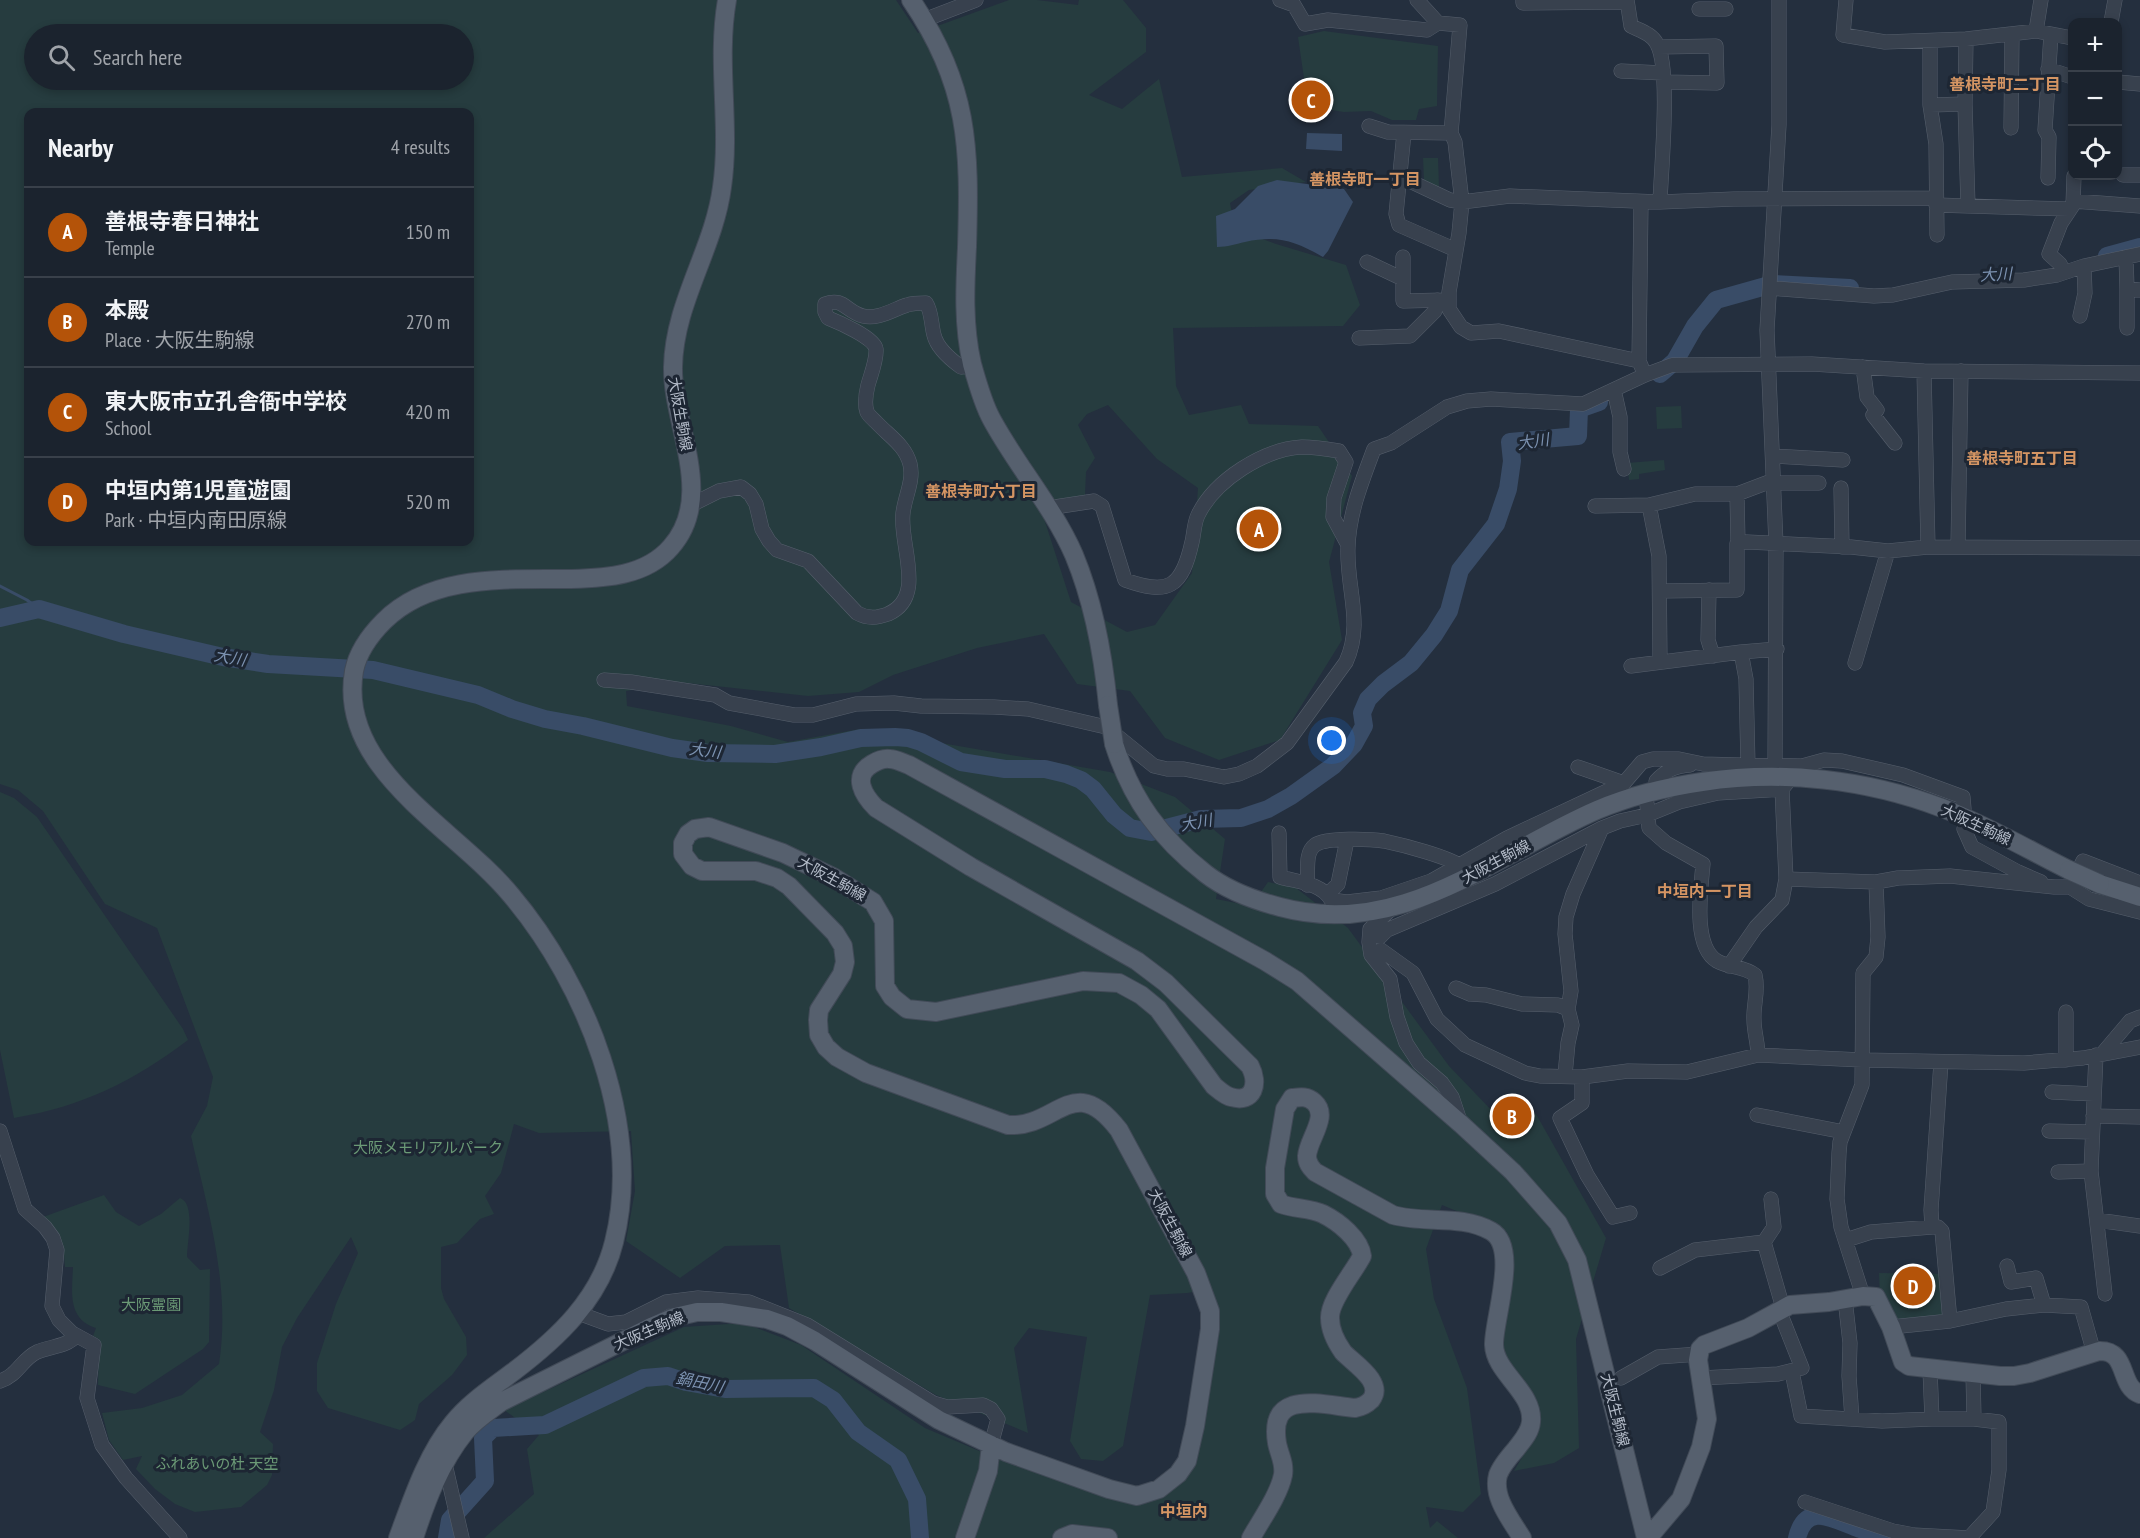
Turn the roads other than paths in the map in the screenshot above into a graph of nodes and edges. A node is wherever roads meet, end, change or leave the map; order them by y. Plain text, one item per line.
1 (727, 0) edge
2 (911, 0) edge
3 (976, 0) edge
4 (1280, 0) edge
5 (1417, 0) edge
6 (1523, 0) edge
7 (1779, 0) edge
8 (1846, 0) edge
9 (2041, 0) edge
10 (2115, 0) edge
11 (1627, 1) edge
12 (2111, 18) edge
13 (1438, 23) junction
14 (927, 24) junction
15 (2036, 31) junction
16 (2012, 34) junction
17 (2050, 34) junction
18 (2068, 37) edge
19 (1966, 39) junction
20 (1930, 41) junction
21 (1659, 47) junction
22 (2048, 69) junction
23 (1621, 71) dead end
24 (2068, 75) edge
25 (1663, 77) junction
26 (2122, 82) edge
27 (2140, 84) edge
28 (1965, 104) junction
29 (1930, 105) junction
30 (1370, 126) dead end
31 (2011, 128) dead end
32 (1404, 133) junction
33 (1451, 133) junction
34 (2123, 175) dead end
35 (2140, 175) edge
36 (1399, 176) junction
37 (2048, 178) dead end
38 (2074, 180) edge
39 (1775, 200) junction
40 (1936, 201) junction
41 (1462, 202) junction
42 (1641, 202) junction
43 (1660, 202) junction
44 (2071, 205) junction
45 (1968, 206) junction
46 (2140, 206) edge
47 (1937, 235) dead end
48 (1456, 250) junction
49 (2133, 256) edge
50 (1403, 257) dead end
51 (1367, 262) dead end
52 (2084, 266) junction
53 (2064, 272) junction
54 (1403, 279) junction
55 (1770, 285) junction
56 (2133, 290) edge
57 (1443, 300) junction
58 (2080, 316) dead end
59 (2127, 328) dead end
60 (1359, 338) dead end
61 (1640, 361) junction
62 (1768, 363) junction
63 (973, 366) junction
64 (1863, 367) junction
65 (1924, 371) junction
66 (1961, 371) junction
67 (2140, 373) edge
68 (1646, 375) junction
69 (1614, 390) junction
70 (1895, 443) dead end
71 (1773, 456) junction
72 (1843, 460) dead end
73 (1624, 469) dead end
74 (1774, 482) junction
75 (1819, 483) dead end
76 (1841, 488) dead end
77 (1737, 494) junction
78 (691, 505) junction
79 (1649, 505) junction
80 (1048, 507) junction
81 (1595, 507) dead end
82 (1738, 543) junction
83 (1776, 544) junction
84 (1348, 545) junction
85 (1842, 547) junction
86 (1928, 547) junction
87 (1958, 547) junction
88 (2140, 548) edge
89 (1888, 551) junction
90 (1709, 590) junction
91 (1660, 591) junction
92 (1777, 650) junction
93 (1741, 652) junction
94 (1713, 656) junction
95 (1660, 662) junction
96 (1855, 663) dead end
97 (1631, 666) dead end
98 (604, 680) dead end
99 (1703, 764) junction
100 (1748, 765) junction
101 (1775, 765) junction
102 (1797, 778) junction
103 (1656, 781) dead end
104 (1624, 783) junction
105 (1593, 798) junction
106 (1647, 809) junction
107 (1964, 809) dead end
108 (1602, 828) junction
109 (1964, 829) dead end
110 (1279, 833) dead end
111 (1347, 840) junction
112 (1463, 867) junction
113 (2069, 878) junction
114 (1786, 879) junction
115 (1876, 882) junction
116 (2140, 883) edge
117 (1307, 885) junction
118 (2054, 887) junction
119 (1328, 894) junction
120 (2140, 897) edge
121 (1391, 909) junction
122 (2140, 912) edge
123 (1729, 966) junction
124 (1456, 988) dead end
125 (1568, 1009) junction
126 (2066, 1012) dead end
127 (2140, 1017) edge
128 (2140, 1047) edge
129 (1758, 1055) junction
130 (2099, 1055) junction
131 (1862, 1060) junction
132 (2066, 1060) junction
133 (1941, 1062) junction
134 (1565, 1075) junction
135 (1582, 1077) junction
136 (2052, 1092) dead end
137 (2094, 1094) junction
138 (1757, 1115) dead end
139 (2092, 1116) junction
140 (2140, 1117) edge
141 (1461, 1124) junction
142 (0, 1131) edge
143 (2049, 1131) dead end
144 (1844, 1132) junction
145 (2092, 1132) junction
146 (2091, 1171) junction
147 (2058, 1172) dead end
148 (1771, 1199) dead end
149 (1630, 1213) dead end
150 (2097, 1220) junction
151 (2140, 1226) edge
152 (1932, 1227) junction
153 (1846, 1240) junction
154 (1764, 1242) junction
155 (2007, 1266) dead end
156 (1660, 1268) dead end
157 (2105, 1294) dead end
158 (1854, 1297) junction
159 (2043, 1305) junction
160 (1781, 1309) junction
161 (578, 1313) junction
162 (1950, 1321) junction
163 (1891, 1327) junction
164 (76, 1336) junction
165 (2094, 1353) junction
166 (1698, 1354) junction
167 (1930, 1370) junction
168 (1792, 1372) junction
169 (1972, 1374) junction
170 (1621, 1378) dead end
171 (1701, 1378) junction
172 (0, 1381) edge
173 (2140, 1394) edge
174 (1852, 1419) junction
175 (1932, 1419) junction
176 (1974, 1419) junction
177 (991, 1445) junction
178 (445, 1464) junction
179 (1805, 1502) dead end
180 (461, 1531) edge
181 (180, 1538) edge
182 (398, 1538) edge
183 (414, 1538) edge
184 (965, 1538) edge
185 (1062, 1538) edge
186 (1108, 1538) edge
187 (1251, 1538) edge
188 (1522, 1538) edge
189 (1647, 1538) edge
190 (1970, 1538) edge

1 - 78 main road, 大阪生駒線
2 - 14 main road, 大阪生駒線
3 - 14 street
4 - 13 street
5 - 13 street
6 - 11 street
7 - 39 street
8 - 20 street
9 - 15 street
10 - 12 street
11 - 21 street
13 - 33 street
14 - 63 main road, 大阪生駒線
15 - 16 street
15 - 17 street
16 - 19 street
16 - 31 street
17 - 18 street
17 - 22 street
19 - 20 street
19 - 28 street
20 - 29 street
21 - 25 street
21 - 25 street
22 - 24 street
22 - 37 street
23 - 25 street
25 - 43 street
26 - 27 street
28 - 29 street
28 - 45 street
29 - 40 street
30 - 32 street
32 - 33 street
32 - 36 street
33 - 41 street
34 - 35 street
36 - 41 street
36 - 48 street
38 - 44 street
39 - 40 street
39 - 43 street
39 - 55 street
40 - 45 street
40 - 47 street
41 - 42 street
41 - 48 street
42 - 43 street
42 - 61 street
44 - 45 street
44 - 46 street
44 - 53 street
48 - 57 street
49 - 52 street
49 - 56 street
50 - 54 street
51 - 54 street
52 - 53 street
52 - 58 street
53 - 55 street
54 - 57 street
55 - 62 street
56 - 59 street
57 - 60 street
57 - 61 street
61 - 68 street
62 - 64 street
62 - 68 street
62 - 71 street
63 - 78 street
63 - 80 main road, 大阪生駒線
64 - 65 street
64 - 70 street
65 - 66 street
65 - 86 street
66 - 67 street
66 - 87 street
68 - 69 street
69 - 73 street
69 - 84 street
71 - 72 street
71 - 74 street
74 - 75 street
74 - 77 street
74 - 83 street
76 - 85 street
77 - 79 street
77 - 82 street
78 - 161 main road, 大阪生駒線
79 - 81 street
79 - 91 street
80 - 84 street
80 - 121 main road, 大阪生駒線, bridge
82 - 83 street
82 - 90 street
83 - 85 street
83 - 92 street
84 - 98 street
85 - 89 street
86 - 87 street
86 - 89 street
87 - 88 street
89 - 96 street
90 - 91 street
90 - 94 street
91 - 95 street
92 - 93 street
92 - 101 street
93 - 94 street
93 - 100 street
94 - 95 street
95 - 97 street
99 - 100 street
99 - 103 street
99 - 104 street
100 - 101 street
101 - 102 street
102 - 106 street
102 - 107 street
102 - 113 main road, 大阪生駒線
102 - 114 street
102 - 121 main road, 大阪生駒線
104 - 105 street
104 - 105 street
105 - 112 street
106 - 108 street
106 - 123 street
108 - 125 street
108 - 134 street
109 - 118 street
110 - 117 street
111 - 112 street
111 - 117 street
111 - 119 street
112 - 119 street
113 - 116 street
113 - 118 street
113 - 120 main road, 大阪生駒線, bridge
113 - 122 street
114 - 115 street
114 - 123 street
115 - 118 street
115 - 131 street
117 - 119 street
121 - 141 street
123 - 129 street
124 - 125 street
125 - 134 street
126 - 132 street
127 - 130 street
128 - 130 street
129 - 131 street
129 - 135 street
130 - 132 street
130 - 137 street
131 - 133 street
131 - 144 street
132 - 133 street
133 - 152 street
134 - 135 street
135 - 149 street
136 - 137 street
137 - 139 street
138 - 144 street
139 - 140 street
139 - 145 street
141 - 177 main road, 大阪生駒線
141 - 189 main road, 大阪生駒線
142 - 164 street
143 - 145 street
144 - 153 street
145 - 146 street
146 - 147 street
146 - 150 street
148 - 154 street
150 - 151 street
150 - 157 street
152 - 153 street
152 - 162 street
153 - 158 street
154 - 156 street
154 - 160 street
155 - 159 street
158 - 160 main road
158 - 163 main road
158 - 174 street
159 - 162 street
159 - 165 street
160 - 166 main road
160 - 168 street
161 - 177 street
161 - 182 main road, 大阪生駒線
162 - 163 street
163 - 167 main road
164 - 172 street
164 - 181 street
165 - 169 main road
165 - 173 main road
166 - 170 street
166 - 171 main road
167 - 169 main road
167 - 175 street
168 - 171 street
168 - 174 street
169 - 176 street
171 - 189 main road
174 - 175 street
175 - 176 street
176 - 190 street
177 - 178 main road, 大阪生駒線
177 - 184 main road
178 - 180 street
178 - 183 main road, 大阪生駒線
179 - 190 street
185 - 186 main road
187 - 188 main road

